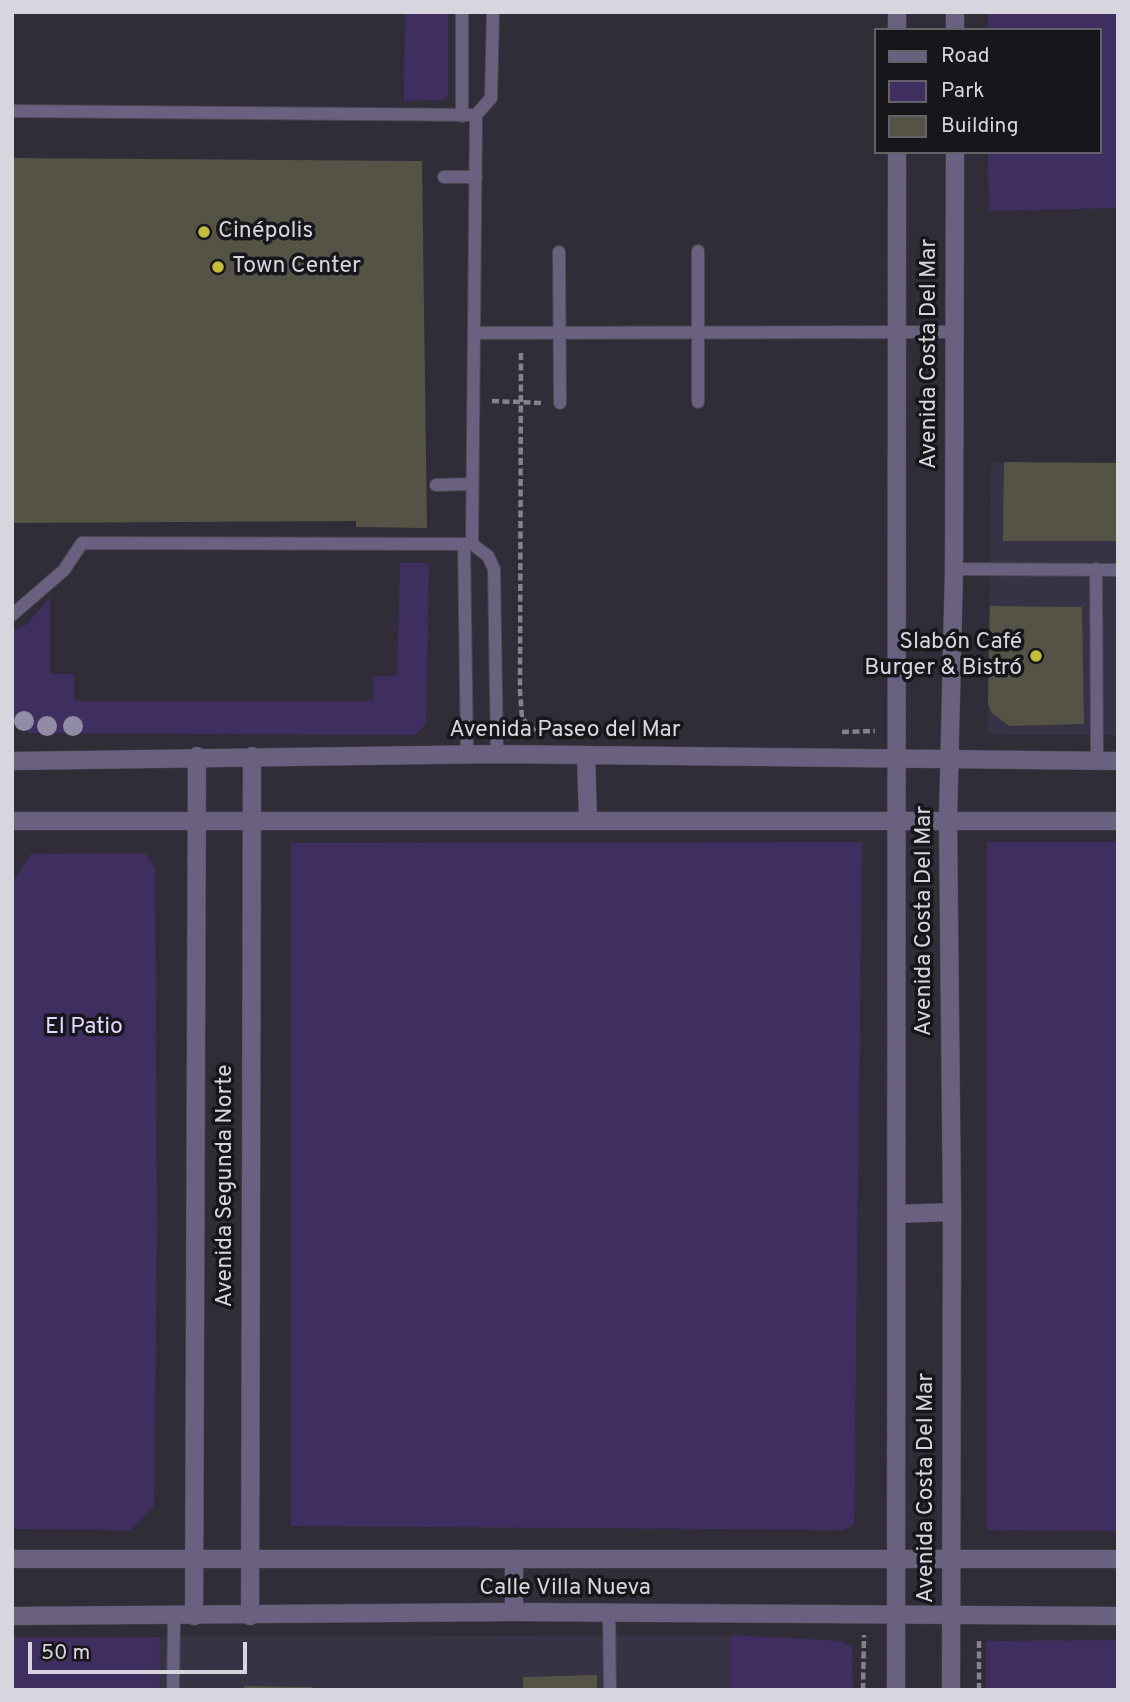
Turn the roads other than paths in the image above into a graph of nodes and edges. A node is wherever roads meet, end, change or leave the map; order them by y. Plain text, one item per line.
1 (462, 12) edge
2 (493, 12) edge
3 (12, 111) edge
4 (476, 115) junction
5 (462, 116) junction
6 (897, 154) edge
7 (955, 154) edge
8 (444, 177) dead end
9 (476, 177) junction
10 (698, 251) dead end
11 (559, 252) dead end
12 (897, 331) junction
13 (559, 332) junction
14 (698, 332) junction
15 (954, 332) junction
16 (474, 333) junction
17 (698, 402) dead end
18 (559, 403) road end
19 (472, 484) junction
20 (436, 485) dead end
21 (468, 544) junction
22 (954, 569) junction
23 (1096, 569) junction
24 (1118, 569) edge
25 (12, 615) edge
26 (467, 754) junction
27 (496, 754) junction
28 (586, 755) junction
29 (197, 756) junction
30 (252, 756) junction
31 (950, 758) junction
32 (898, 759) junction
33 (12, 761) edge
34 (1097, 761) junction
35 (1118, 761) edge
36 (195, 820) junction
37 (252, 820) junction
38 (588, 820) junction
39 (948, 820) junction
40 (12, 821) edge
41 (897, 821) junction
42 (1118, 821) edge
43 (952, 1212) junction
44 (897, 1213) junction
45 (12, 1559) edge
46 (194, 1559) junction
47 (250, 1559) junction
48 (514, 1559) junction
49 (897, 1559) junction
50 (951, 1559) junction
51 (1118, 1559) edge
52 (514, 1612) junction
53 (609, 1613) junction
54 (12, 1616) edge
55 (174, 1616) junction
56 (194, 1616) junction
57 (250, 1616) junction
58 (896, 1616) junction
59 (951, 1616) junction
60 (1118, 1616) edge
61 (173, 1690) edge
62 (610, 1690) edge
63 (896, 1690) edge
64 (951, 1690) edge

1 - 5 lane
2 - 4 lane
3 - 5 lane
4 - 5 lane
4 - 9 lane
6 - 12 street, Avenida Costa Del Mar
7 - 15 street, Avenida Costa Del Mar
8 - 9 lane
9 - 16 lane
10 - 14 lane
11 - 13 lane
12 - 14 lane
12 - 15 lane
12 - 32 street, Avenida Costa Del Mar
13 - 14 lane
13 - 16 lane
13 - 18 lane
14 - 17 lane
15 - 22 street, Avenida Costa Del Mar
16 - 19 lane
19 - 20 lane
19 - 21 lane
21 - 25 lane
21 - 26 lane
21 - 27 lane
22 - 23 lane
22 - 31 street, Avenida Costa Del Mar
23 - 24 lane
23 - 34 lane
26 - 27 street, Avenida Paseo del Mar
26 - 30 street, Avenida Paseo del Mar
27 - 28 street, Avenida Paseo del Mar
28 - 32 street, Avenida Paseo del Mar
28 - 38 street
29 - 30 street, Avenida Paseo del Mar
29 - 33 street, Avenida Paseo del Mar
29 - 36 street, Avenida Segunda Norte
30 - 37 street, Avenida Segunda Norte
31 - 32 street, Avenida Paseo del Mar
31 - 34 street, Avenida Paseo del Mar
31 - 39 street, Avenida Costa Del Mar
32 - 41 street, Avenida Costa Del Mar
34 - 35 street, Avenida Paseo del Mar
36 - 37 street
36 - 40 street
36 - 46 street, Avenida Segunda Norte
37 - 38 street
37 - 47 street, Avenida Segunda Norte
38 - 41 street
39 - 41 street
39 - 42 street
39 - 43 street, Avenida Costa Del Mar
41 - 44 street, Avenida Costa Del Mar
43 - 44 street
43 - 50 street, Avenida Costa Del Mar
44 - 49 street, Avenida Costa Del Mar
45 - 46 street, Calle Villa Nueva
46 - 47 street, Calle Villa Nueva
46 - 56 street, Avenida Segunda Norte
47 - 48 street, Calle Villa Nueva
47 - 57 street, Avenida Segunda Norte
48 - 49 street, Calle Villa Nueva
48 - 52 street
49 - 50 street, Calle Villa Nueva
49 - 58 street, Avenida Costa Del Mar
50 - 51 street, Calle Villa Nueva
50 - 59 street, Avenida Costa Del Mar
52 - 53 street, Calle Villa Nueva
52 - 57 street, Calle Villa Nueva
53 - 58 street, Calle Villa Nueva
53 - 62 lane
54 - 55 street, Calle Villa Nueva
55 - 56 street, Calle Villa Nueva
55 - 61 lane
56 - 57 street, Calle Villa Nueva
58 - 59 street, Calle Villa Nueva
58 - 63 street, Avenida Costa Del Mar
59 - 60 street, Calle Villa Nueva
59 - 64 street, Avenida Costa Del Mar

